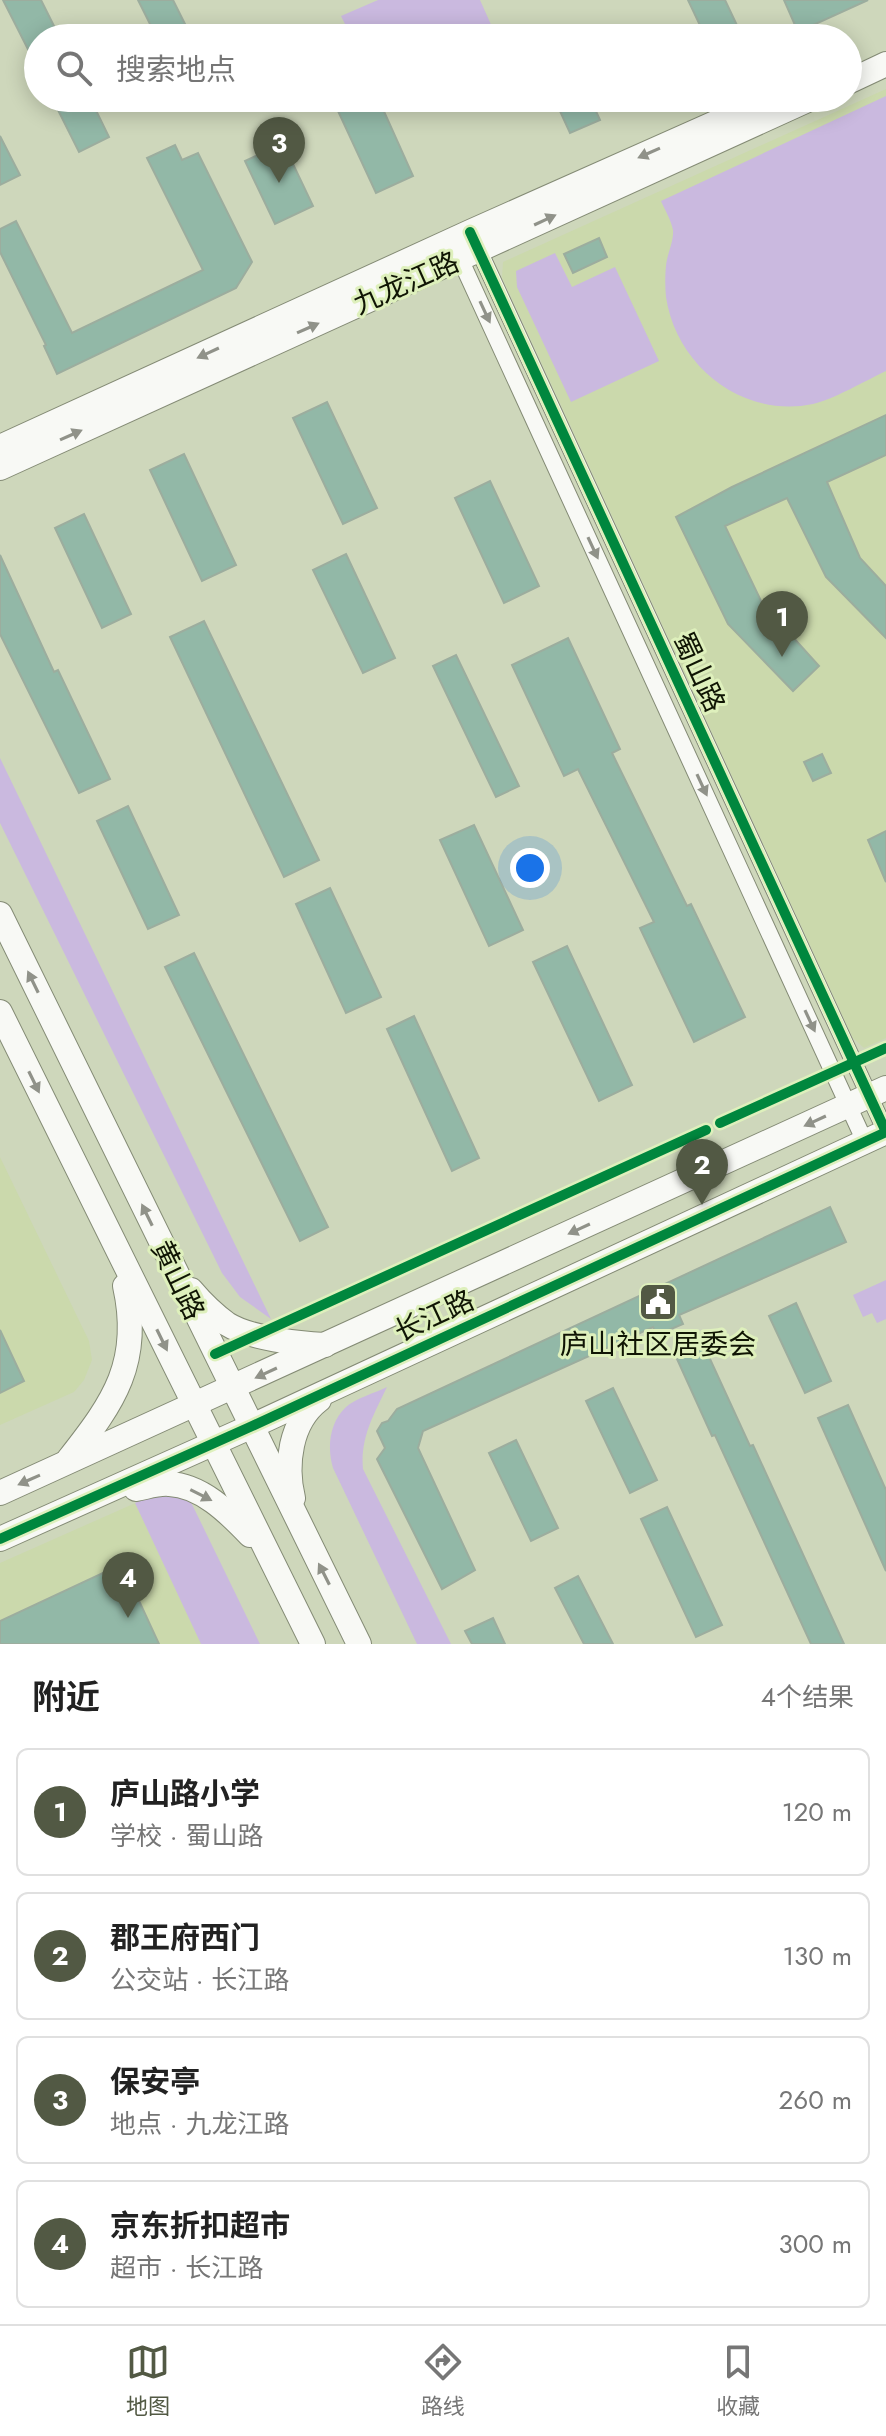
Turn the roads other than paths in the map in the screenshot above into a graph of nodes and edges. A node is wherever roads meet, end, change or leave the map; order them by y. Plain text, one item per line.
1 (886, 46) edge
2 (862, 57) edge
3 (886, 64) edge
4 (862, 75) edge
5 (742, 112) edge
6 (779, 112) edge
7 (466, 246) junction
8 (0, 447) edge
9 (0, 468) edge
10 (0, 914) edge
11 (0, 1012) edge
12 (868, 1097) edge
13 (879, 1135) edge
14 (117, 1249) junction
15 (173, 1269) junction
16 (327, 1345) junction
17 (231, 1389) junction
18 (334, 1389) junction
19 (193, 1405) junction
20 (250, 1427) junction
21 (213, 1444) junction
22 (65, 1464) junction
23 (0, 1493) edge
24 (98, 1495) junction
25 (299, 1524) junction
26 (0, 1539) edge
27 (267, 1553) junction
28 (313, 1644) edge
29 (359, 1644) edge

1 - 2 street
3 - 4 street
5 -> 7 street, 九龙江路
7 -> 6 street, 九龙江路
7 -> 8 street, 九龙江路
9 -> 7 street, 九龙江路
7 - 12 street, 蜀山路
15 -> 10 street, 黄山路
11 -> 14 street, 黄山路
12 - 13 street, 蜀山路
12 -> 16 street, 长江路
13 - 18 street, 长江路
14 -> 19 street, 黄山路
14 - 22 street
15 - 16 street
15 - 17 street, 黄山路
16 -> 17 street, 长江路
17 - 19 street, 长江路
17 - 20 street, 黄山路
18 - 20 street, 长江路
18 - 25 street
19 - 21 street, 黄山路
19 - 22 street, 长江路
20 - 21 street, 长江路
20 - 25 street, 黄山路
21 - 24 street, 长江路
21 - 27 street, 黄山路
22 -> 23 street, 长江路
24 - 26 street, 长江路
24 -> 27 street
29 -> 25 street, 黄山路
27 - 28 street, 黄山路

